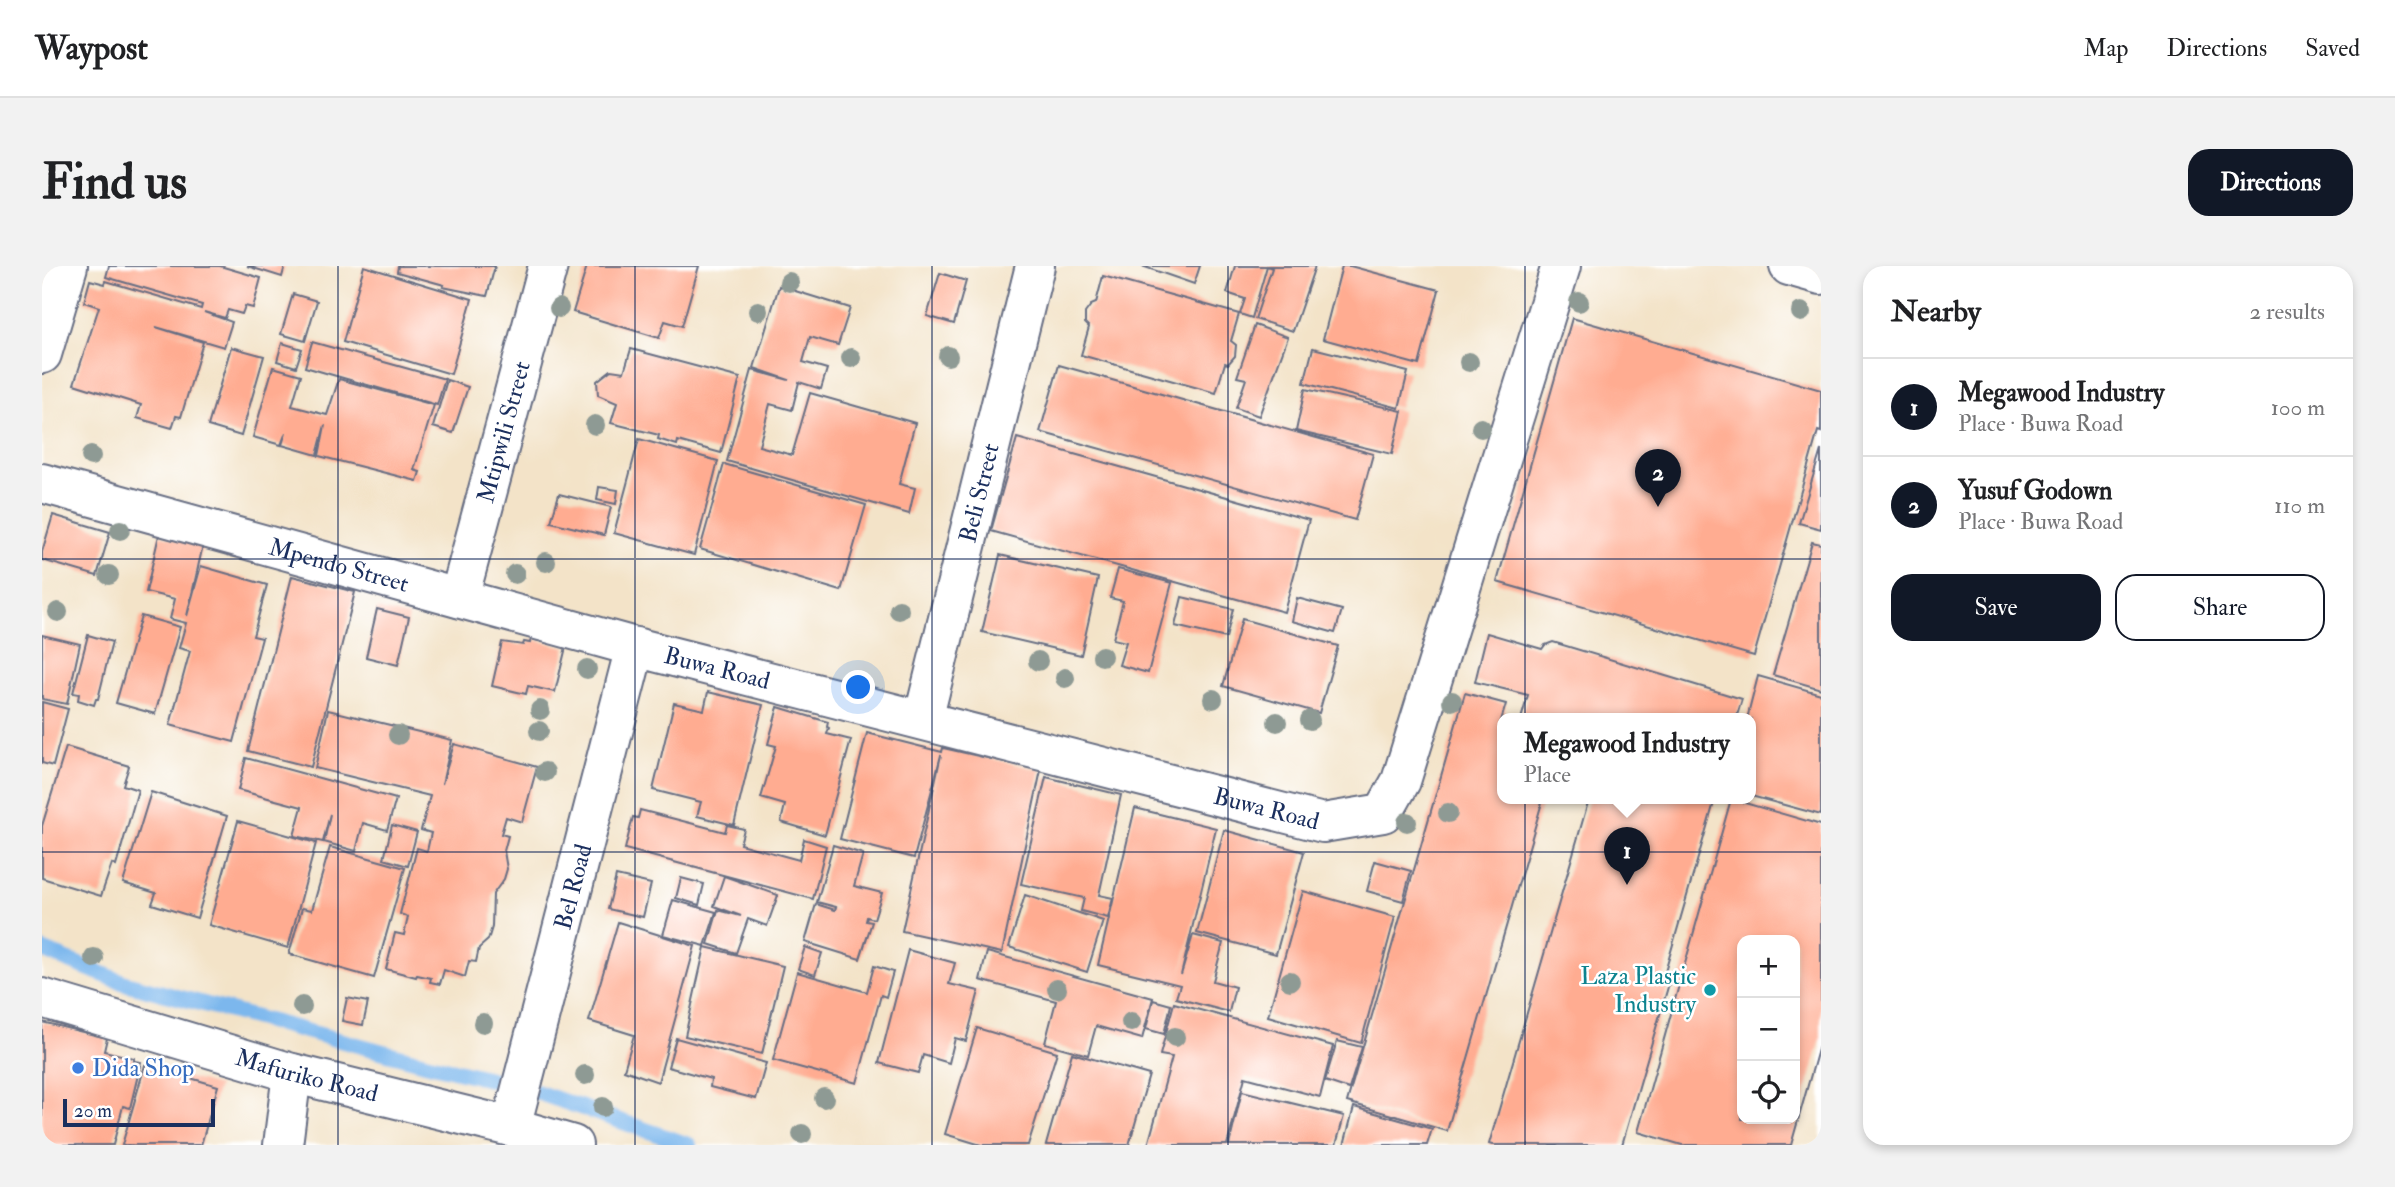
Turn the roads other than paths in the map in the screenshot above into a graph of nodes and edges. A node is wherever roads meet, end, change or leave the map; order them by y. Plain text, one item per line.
1 (68, 266) edge
2 (548, 266) edge
3 (1035, 266) edge
4 (1561, 266) edge
5 (1789, 266) edge
6 (1821, 275) edge
7 (42, 354) edge
8 (42, 484) edge
9 (459, 598) junction
10 (635, 647) junction
11 (923, 720) junction
12 (42, 998) edge
13 (292, 1073) junction
14 (511, 1127) junction
15 (283, 1145) edge
16 (573, 1145) edge

1 - 7 street
2 - 9 street, Mtipwili Street
3 - 11 street, Beli Street
4 - 11 street, Buwa Road
5 - 6 street
8 - 9 street, Mpendo Street
9 - 10 street, Mpendo Street
10 - 11 street, Buwa Road
10 - 14 street, Bel Road
12 - 13 street, Mafuriko Road
13 - 14 street, Mafuriko Road
13 - 15 street
14 - 16 street, Mafuriko Road

